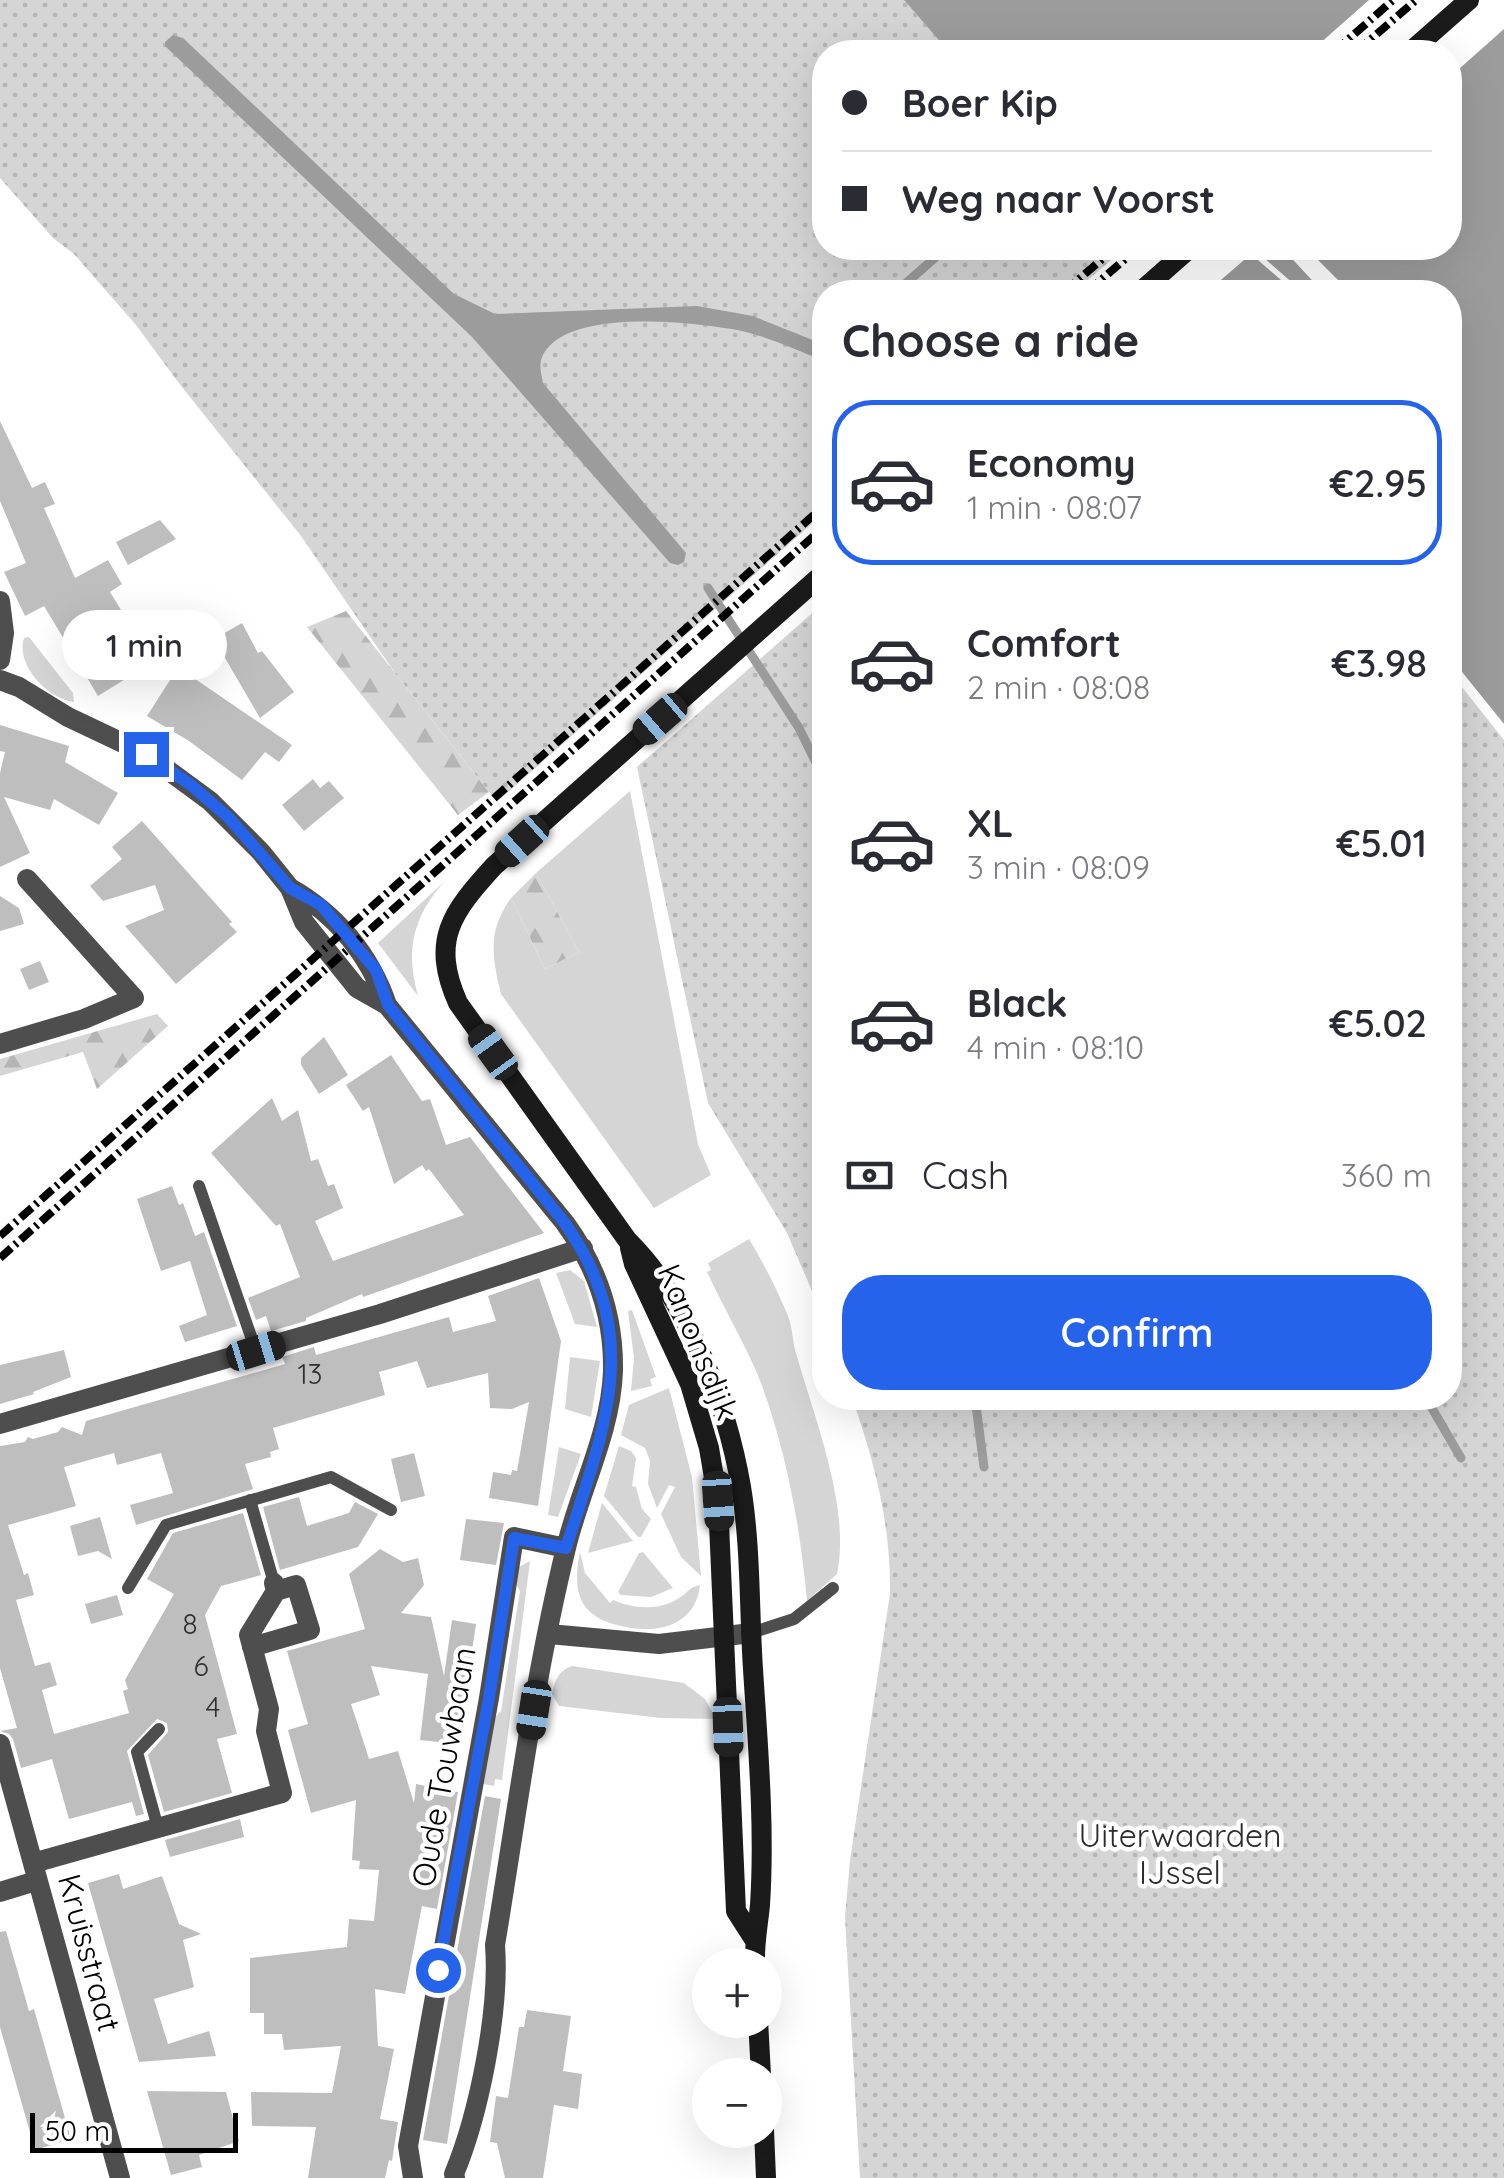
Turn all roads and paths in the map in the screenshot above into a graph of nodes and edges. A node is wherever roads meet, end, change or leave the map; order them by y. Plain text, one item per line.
1 (1470, 0) edge
2 (1424, 40) edge
3 (1176, 260) edge
4 (1154, 280) edge
5 (812, 584) edge
6 (0, 601) edge
7 (0, 660) edge
8 (0, 680) edge
9 (27, 879) dead end
10 (0, 1044) edge
11 (199, 1186) dead end
12 (628, 1242) junction
13 (583, 1248) junction
14 (256, 1351) junction
15 (0, 1424) edge
16 (250, 1500) junction
17 (391, 1510) dead end
18 (566, 1548) junction
19 (275, 1587) junction
20 (128, 1588) dead end
21 (834, 1588) dead end
22 (751, 1633) junction
23 (549, 1634) junction
24 (726, 1637) junction
25 (252, 1647) junction
26 (159, 1729) dead end
27 (0, 1744) edge
28 (158, 1828) junction
29 (34, 1872) junction
30 (0, 1892) edge
31 (754, 1939) junction
32 (754, 1948) edge
33 (765, 2148) edge
34 (452, 2177) edge
35 (120, 2178) edge
36 (413, 2178) edge
37 (766, 2178) edge

1 - 2 street
3 - 4 street
5 - 12 street, Kanonsdijk
6 - 7 street
8 - 13 street
9 - 10 street
11 - 14 lane
12 - 22 street, Kanonsdijk
12 - 24 street, Kanonsdijk
13 - 14 street
13 - 18 street
14 - 15 street
16 - 17 lane
16 - 19 lane
16 - 20 lane
18 - 23 street
18 - 36 street, Oude Touwbaan
19 - 25 street
19 - 25 street
21 - 22 lane
22 - 24 street
22 - 31 street, Kanonsdijk
23 - 24 street
23 - 34 street
24 - 31 street, Kanonsdijk
25 - 28 street
26 - 28 lane
27 - 29 street, Kruisstraat
28 - 29 street
29 - 30 street
29 - 35 street, Kruisstraat
31 - 32 street, Kanonsdijk
33 - 37 street

